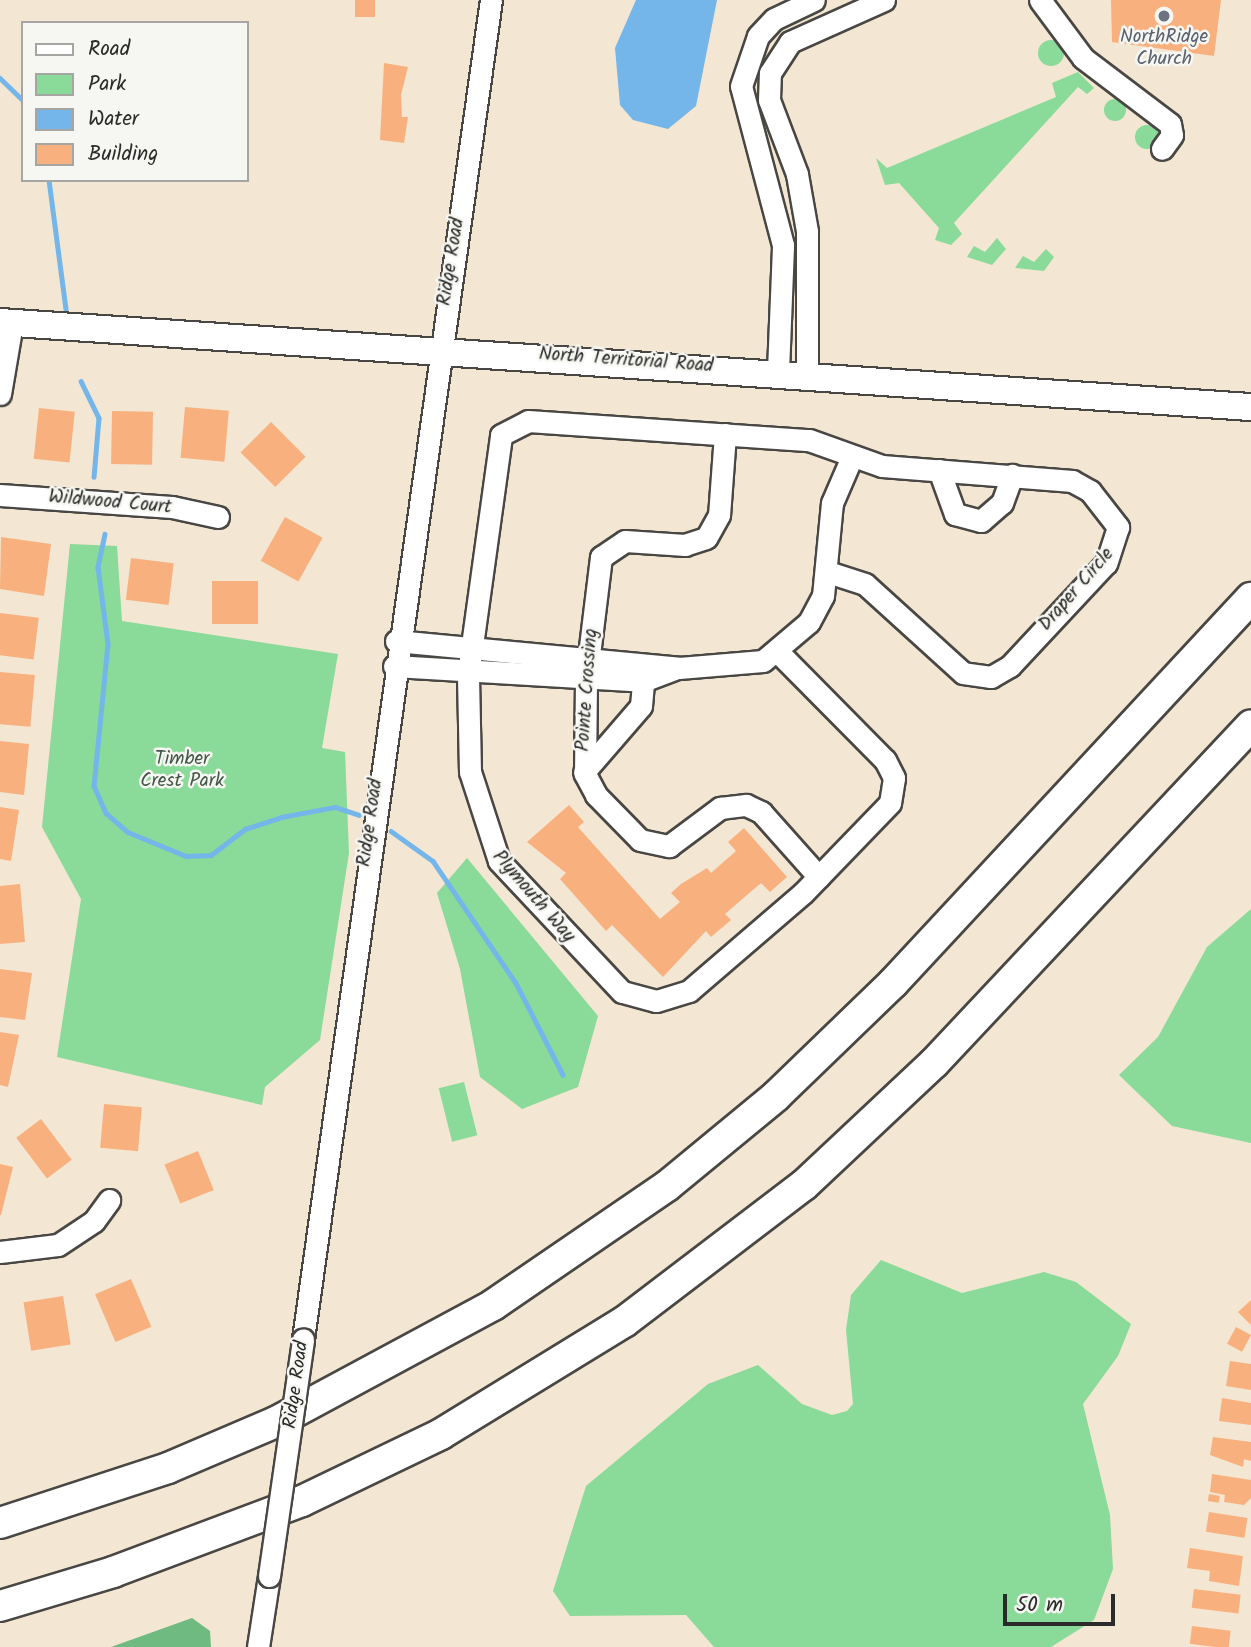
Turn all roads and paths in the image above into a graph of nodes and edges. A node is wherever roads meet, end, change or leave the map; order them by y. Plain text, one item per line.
1 (491, 0) edge
2 (814, 0) edge
3 (884, 0) edge
4 (1040, 0) edge
5 (1162, 149) dead end
6 (6, 323) edge
7 (438, 349) junction
8 (778, 371) junction
9 (807, 373) junction
10 (0, 394) edge
11 (1251, 407) edge
12 (724, 434) junction
13 (851, 458) junction
14 (939, 470) junction
15 (1012, 475) junction
16 (0, 495) edge
17 (218, 517) dead end
18 (827, 572) junction
19 (1251, 598) edge
20 (396, 641) junction
21 (778, 652) junction
22 (588, 658) junction
23 (469, 663) junction
24 (394, 666) junction
25 (679, 668) junction
26 (586, 680) junction
27 (643, 681) junction
28 (1251, 724) edge
29 (584, 772) junction
30 (820, 877) junction
31 (109, 1200) dead end
32 (0, 1252) edge
33 (0, 1523) edge
34 (0, 1606) edge
35 (258, 1647) edge

1 - 7 street, Ridge Road
2 - 8 street
3 - 9 street
4 - 5 street
6 - 7 main road, North Territorial Road
6 - 10 street
7 - 8 main road, North Territorial Road
7 - 20 street, Ridge Road
8 - 9 main road, North Territorial Road
9 - 11 main road, North Territorial Road
12 - 13 street, Plymouth Way
12 - 22 street, Pointe Crossing
12 - 23 street, Plymouth Way
13 - 14 street, Draper Circle
13 - 18 street
14 - 15 street, Draper Circle
14 - 15 street
15 - 18 street, Draper Circle
16 - 17 street, Wildwood Court
18 - 21 street
19 - 33 highway
20 - 23 street
20 - 24 street, Ridge Road
21 - 25 street
21 - 30 street, Plymouth Way
22 - 23 street
22 - 25 street
22 - 26 street, Pointe Crossing
23 - 24 street
23 - 26 street
23 - 30 street, Plymouth Way
24 - 35 street, Ridge Road, bridge
25 - 27 street
26 - 27 street
26 - 29 street, Pointe Crossing
27 - 29 street
28 - 34 highway
29 - 30 street, Pointe Crossing
31 - 32 street

